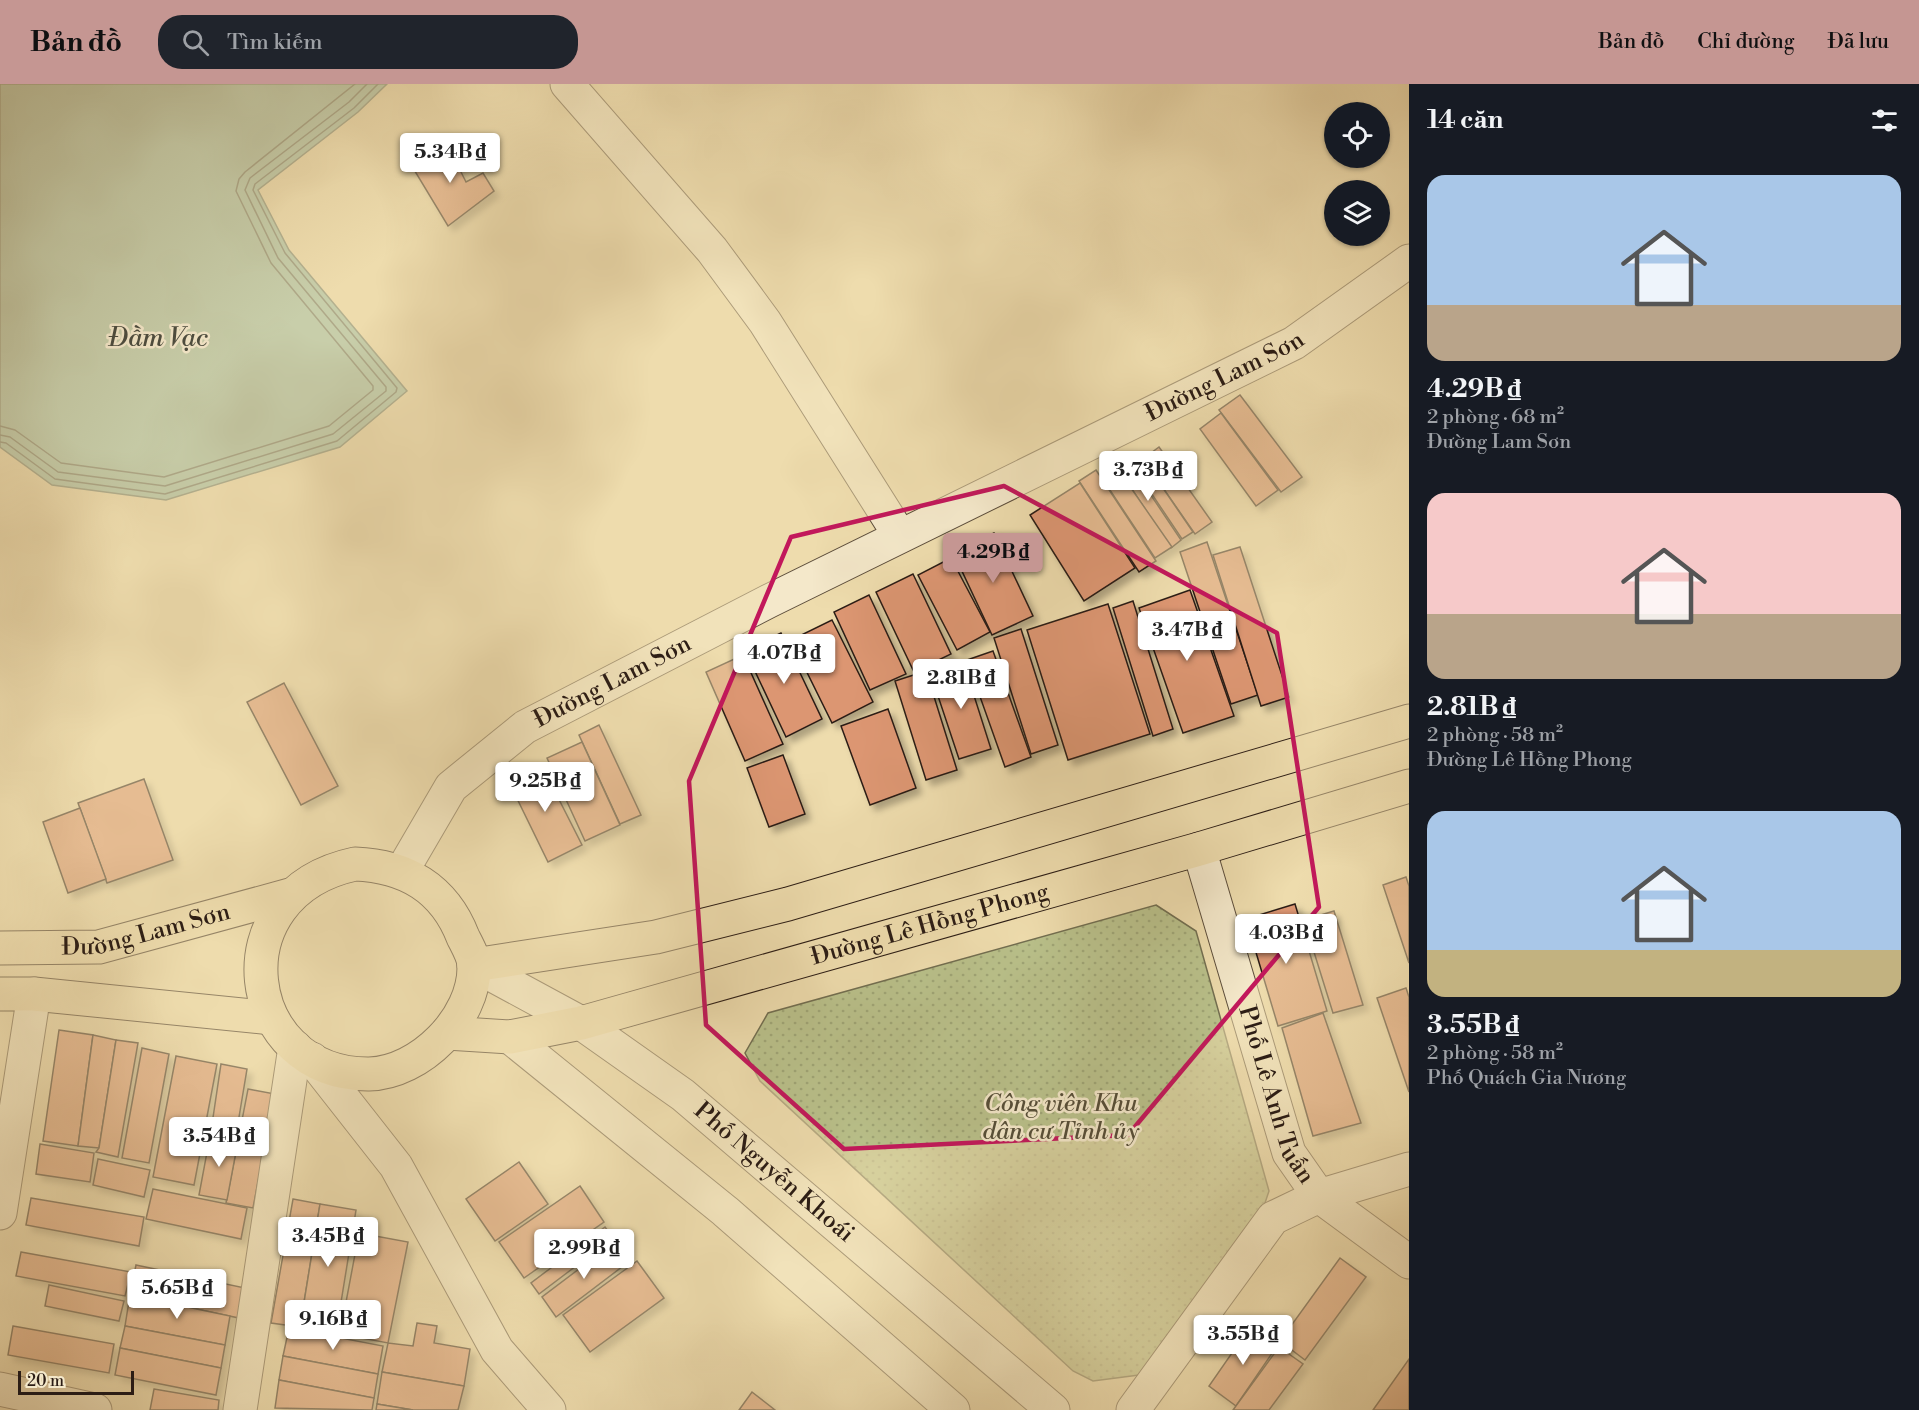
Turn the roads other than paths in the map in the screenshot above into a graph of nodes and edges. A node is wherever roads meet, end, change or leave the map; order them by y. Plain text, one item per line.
1 (567, 84) edge
2 (1409, 261) edge
3 (900, 536) junction
4 (1409, 721) edge
5 (1409, 786) edge
6 (1199, 849) junction
7 (402, 871) junction
8 (290, 896) junction
9 (0, 948) edge
10 (474, 965) junction
11 (0, 994) edge
12 (33, 994) junction
13 (272, 1017) junction
14 (580, 1023) junction
15 (447, 1033) junction
16 (510, 1037) junction
17 (304, 1053) junction
18 (1409, 1169) edge
19 (1319, 1196) junction
20 (0, 1213) edge
21 (1409, 1262) edge
22 (0, 1389) edge
23 (538, 1405) edge
24 (94, 1410) edge
25 (240, 1410) edge
26 (953, 1410) edge
27 (1053, 1410) edge
28 (1133, 1410) edge

1 - 3 street
2 - 3 street, Đường Lam Sơn
3 - 7 street, Đường Lam Sơn
4 - 10 main road
5 - 6 main road, Đường Lê Hồng Phong
6 - 14 main road, Đường Lê Hồng Phong
6 - 19 street, Phố Lê Anh Tuấn
7 - 8 main road
7 - 10 main road
8 - 9 main road, Đường Lam Sơn
8 - 13 main road
10 - 14 street, Phố Nguyễn Khoái
10 - 15 main road
11 - 12 main road
12 - 13 main road
12 - 20 street
13 - 17 main road
14 - 16 main road, Đường Lê Hồng Phong
14 - 27 street, Phố Nguyễn Khoái
15 - 16 main road, Đường Lê Hồng Phong
15 - 17 main road
16 - 26 street
17 - 23 street
17 - 25 street
18 - 19 street
19 - 21 street, Phố Lê Anh Tuấn
19 - 28 street
22 - 24 street

